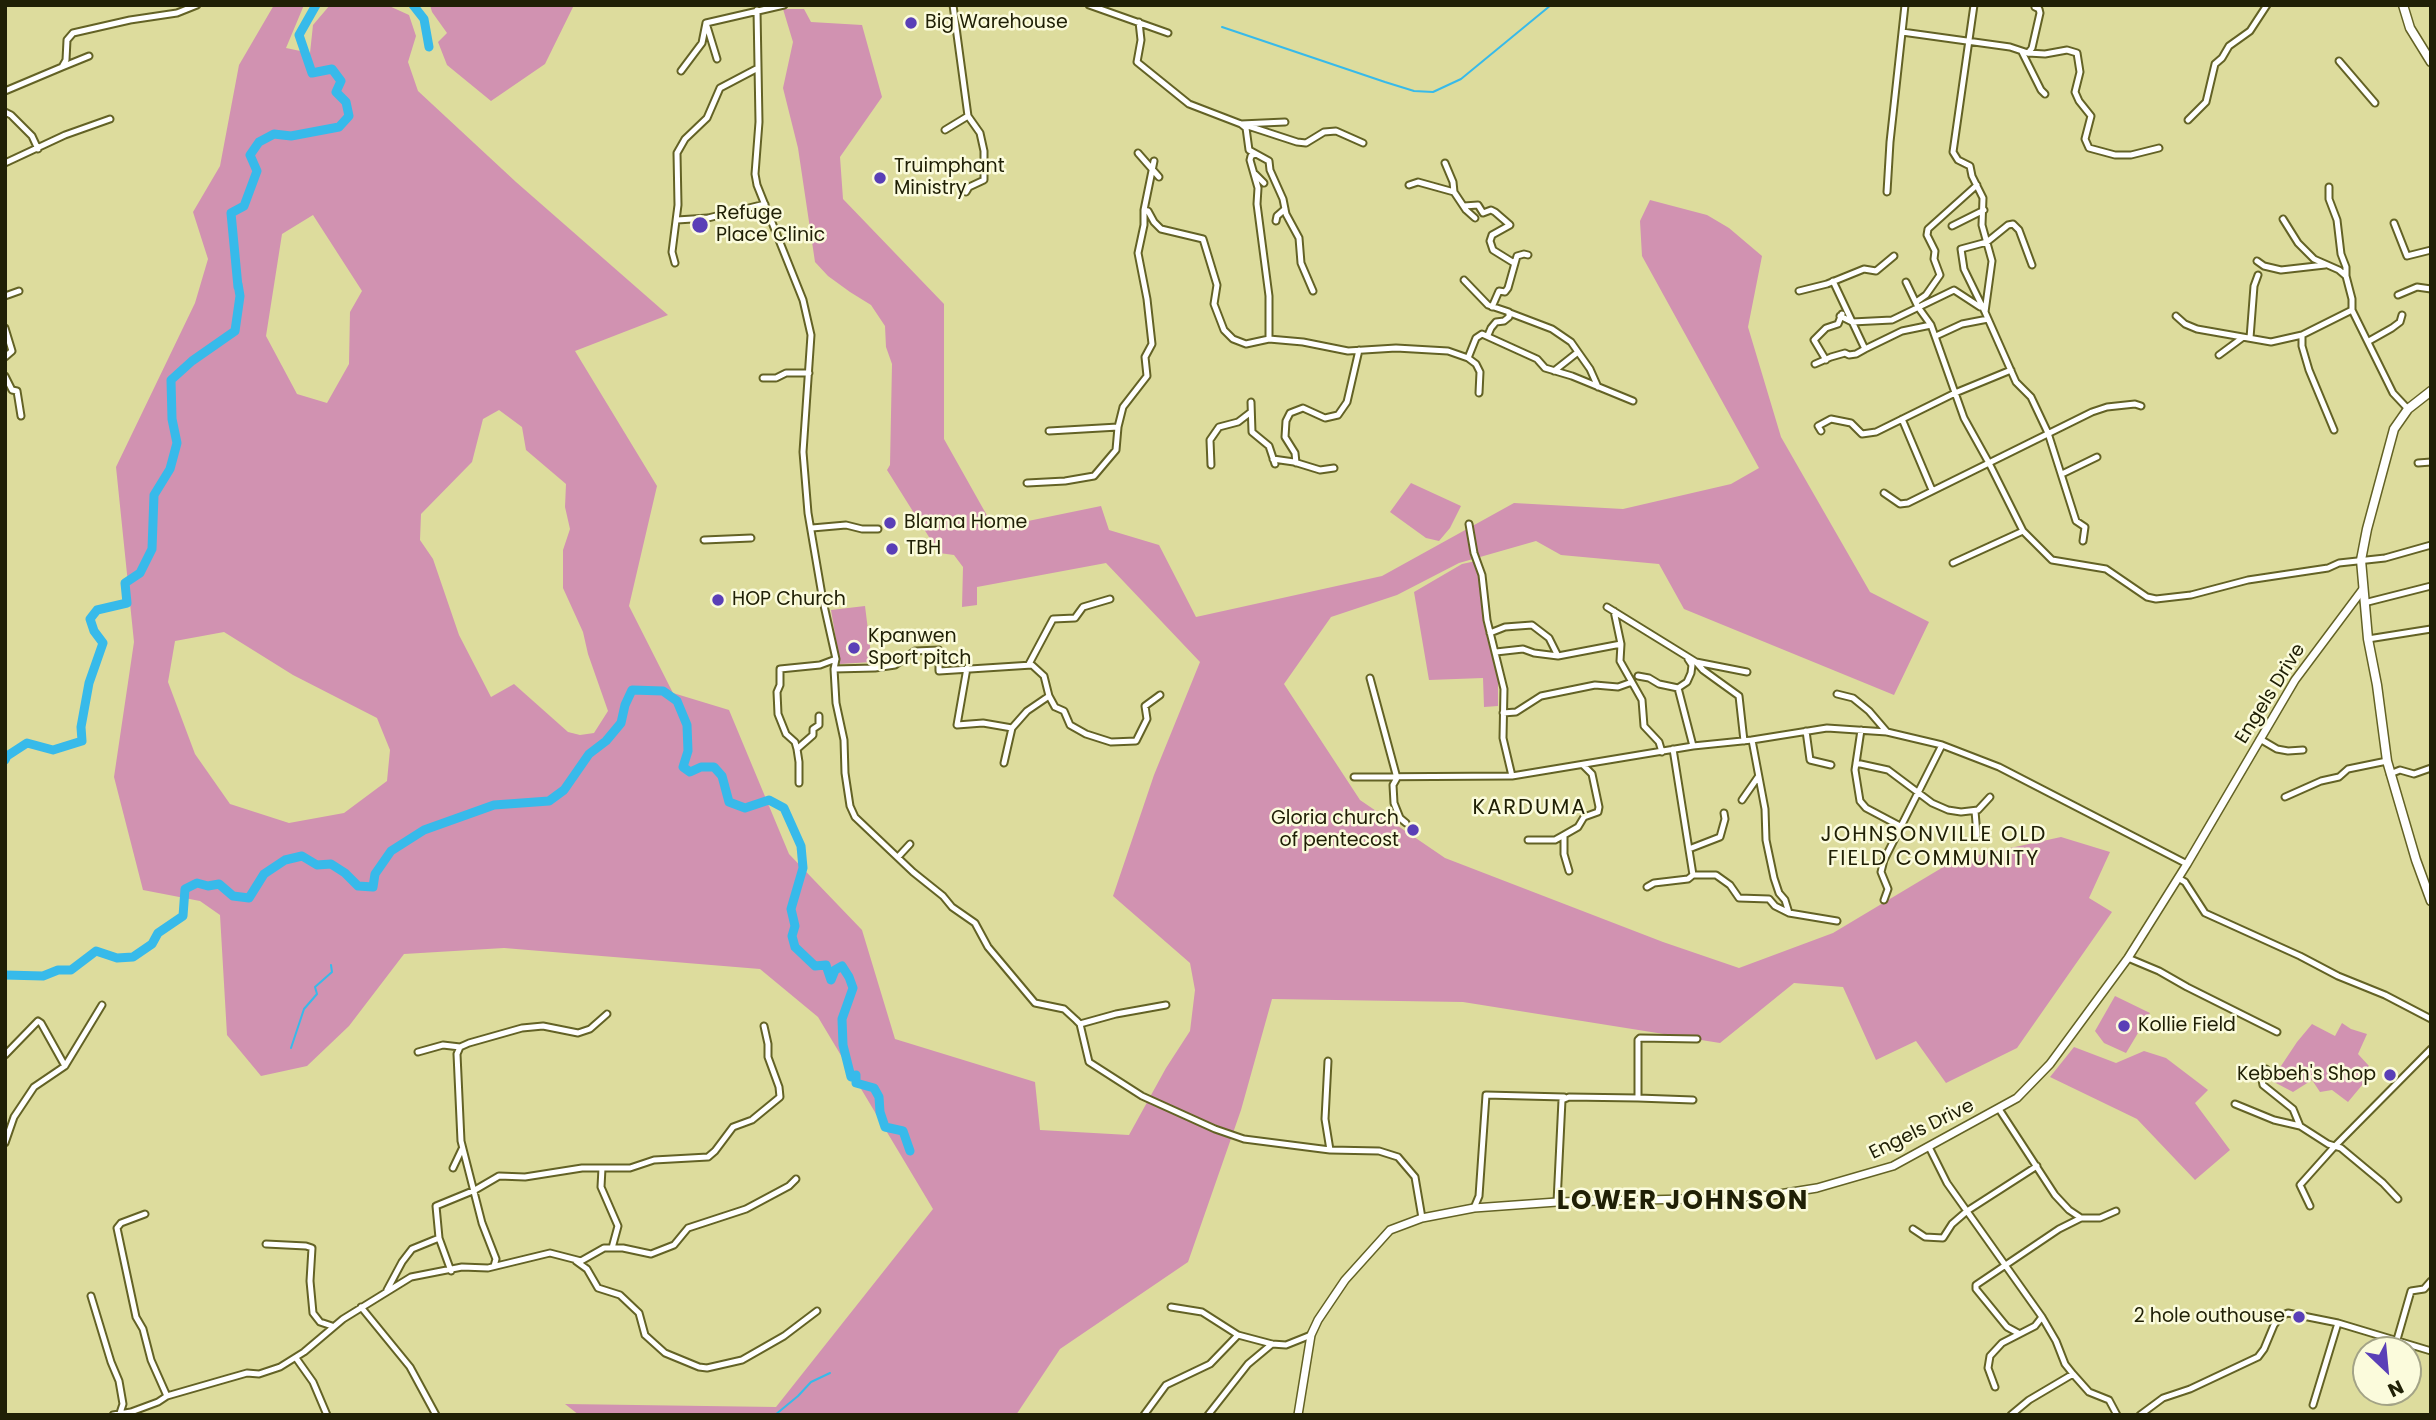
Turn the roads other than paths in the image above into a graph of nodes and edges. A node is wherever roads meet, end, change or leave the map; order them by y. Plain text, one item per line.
1 (197, 5) edge
2 (784, 5) edge
3 (953, 5) edge
4 (1089, 5) edge
5 (1905, 5) edge
6 (1975, 5) edge
7 (2267, 5) edge
8 (2403, 5) edge
9 (2035, 7) dead end
10 (757, 10) junction
11 (1139, 22) junction
12 (706, 23) junction
13 (1902, 32) junction
14 (1168, 33) dead end
15 (1969, 41) junction
16 (2428, 52) edge
17 (2025, 53) junction
18 (89, 56) dead end
19 (716, 60) dead end
20 (2339, 61) dead end
21 (2431, 62) edge
22 (62, 66) junction
23 (758, 68) junction
24 (681, 71) dead end
25 (5, 91) edge
26 (2045, 94) dead end
27 (2375, 103) dead end
28 (5, 112) edge
29 (968, 116) junction
30 (110, 119) dead end
31 (2188, 120) dead end
32 (1285, 122) dead end
33 (1241, 124) junction
34 (945, 130) dead end
35 (1363, 143) dead end
36 (2159, 148) dead end
37 (37, 149) junction
38 (1138, 153) dead end
39 (1255, 153) junction
40 (1154, 160) dead end
41 (5, 163) edge
42 (1445, 163) dead end
43 (1152, 169) junction
44 (1255, 174) junction
45 (1159, 177) dead end
46 (1264, 183) dead end
47 (1409, 185) dead end
48 (1977, 186) junction
49 (2329, 187) dead end
50 (966, 192) dead end
51 (1454, 192) junction
52 (1887, 192) dead end
53 (765, 204) junction
54 (1464, 206) junction
55 (1285, 209) junction
56 (1144, 210) junction
57 (1984, 210) junction
58 (1475, 218) dead end
59 (2283, 219) dead end
60 (677, 220) junction
61 (1276, 221) dead end
62 (2394, 223) dead end
63 (1952, 226) dead end
64 (1987, 242) junction
65 (2431, 250) edge
66 (1528, 255) dead end
67 (1894, 256) dead end
68 (2257, 261) dead end
69 (675, 263) dead end
70 (1514, 263) junction
71 (2032, 265) dead end
72 (2325, 265) junction
73 (2258, 275) dead end
74 (2346, 276) junction
75 (1464, 280) dead end
76 (1833, 281) junction
77 (1906, 282) dead end
78 (2431, 289) edge
79 (1314, 290) dead end
80 (19, 291) dead end
81 (1799, 291) dead end
82 (2398, 295) dead end
83 (5, 296) edge
84 (1917, 305) junction
85 (1492, 307) junction
86 (2351, 310) junction
87 (1847, 311) junction
88 (1509, 312) junction
89 (1985, 312) junction
90 (2402, 315) dead end
91 (1840, 316) junction
92 (2176, 316) dead end
93 (1988, 319) junction
94 (1852, 322) junction
95 (1931, 325) junction
96 (5, 328) edge
97 (1488, 335) junction
98 (2302, 335) junction
99 (1936, 336) junction
100 (2242, 338) junction
101 (2250, 338) junction
102 (1269, 340) junction
103 (2369, 341) junction
104 (1865, 349) junction
105 (1359, 350) junction
106 (1578, 352) junction
107 (2219, 355) dead end
108 (5, 356) edge
109 (1468, 358) junction
110 (1826, 360) junction
111 (1815, 364) dead end
112 (1554, 370) junction
113 (2011, 370) junction
114 (809, 373) junction
115 (5, 376) edge
116 (764, 378) dead end
117 (1598, 387) junction
118 (2431, 391) edge
119 (1479, 393) dead end
120 (1955, 393) junction
121 (1633, 401) dead end
122 (1251, 402) dead end
123 (2141, 406) dead end
124 (2409, 409) junction
125 (1251, 412) junction
126 (21, 416) dead end
127 (1902, 419) junction
128 (1118, 427) junction
129 (2334, 430) dead end
130 (1049, 431) dead end
131 (1821, 431) dead end
132 (2048, 433) junction
133 (2097, 457) dead end
134 (2431, 462) edge
135 (1296, 463) junction
136 (1989, 463) junction
137 (2418, 463) dead end
138 (1211, 465) dead end
139 (1334, 468) dead end
140 (2062, 474) junction
141 (1027, 483) dead end
142 (1933, 490) junction
143 (1884, 493) dead end
144 (1469, 524) dead end
145 (811, 528) junction
146 (878, 529) dead end
147 (2023, 530) junction
148 (751, 538) dead end
149 (704, 540) dead end
150 (2083, 541) dead end
151 (2431, 545) edge
152 (2361, 560) junction
153 (1954, 564) dead end
154 (2431, 586) edge
155 (2363, 589) junction
156 (1110, 599) dead end
157 (2364, 603) junction
158 (2431, 629) edge
159 (1490, 634) junction
160 (2368, 639) junction
161 (1621, 644) junction
162 (1496, 652) junction
163 (1558, 656) junction
164 (1688, 658) junction
165 (836, 659) junction
166 (1696, 662) junction
167 (1029, 664) junction
168 (967, 668) junction
169 (834, 669) junction
170 (1747, 672) dead end
171 (1639, 676) dead end
172 (1370, 678) dead end
173 (1632, 681) junction
174 (1678, 688) junction
175 (1837, 694) dead end
176 (1160, 695) dead end
177 (1049, 696) junction
178 (1503, 713) junction
179 (819, 716) dead end
180 (1012, 728) junction
181 (1861, 730) junction
182 (1806, 731) junction
183 (1887, 732) junction
184 (2260, 739) junction
185 (1752, 740) junction
186 (1744, 741) junction
187 (1942, 745) junction
188 (1693, 746) junction
189 (797, 749) junction
190 (1673, 750) junction
191 (2302, 750) dead end
192 (1662, 752) junction
193 (2387, 761) junction
194 (1004, 763) dead end
195 (1856, 763) junction
196 (1583, 765) junction
197 (1830, 765) dead end
198 (2431, 768) edge
199 (2390, 774) junction
200 (1512, 776) junction
201 (1354, 777) dead end
202 (1758, 777) junction
203 (1397, 778) junction
204 (799, 783) dead end
205 (1918, 793) junction
206 (1990, 797) dead end
207 (2285, 797) dead end
208 (1742, 800) dead end
209 (1975, 811) junction
210 (1724, 813) dead end
211 (1406, 823) dead end
212 (1900, 826) junction
213 (1564, 835) junction
214 (1977, 835) dead end
215 (1528, 840) dead end
216 (910, 844) dead end
217 (1689, 849) junction
218 (898, 856) junction
219 (2187, 864) junction
220 (1569, 871) dead end
221 (1693, 875) junction
222 (2178, 878) junction
223 (1647, 887) dead end
224 (1884, 900) dead end
225 (2431, 901) edge
226 (1789, 913) junction
227 (1837, 921) dead end
228 (2128, 958) junction
229 (102, 1005) dead end
230 (1166, 1005) dead end
231 (607, 1014) dead end
232 (2431, 1019) edge
233 (1080, 1024) junction
234 (764, 1026) dead end
235 (2277, 1032) dead end
236 (1697, 1039) dead end
237 (460, 1047) junction
238 (2431, 1049) edge
239 (418, 1052) dead end
240 (5, 1055) edge
241 (1328, 1061) dead end
242 (65, 1066) junction
243 (2266, 1069) dead end
244 (1564, 1097) junction
245 (1638, 1098) junction
246 (1693, 1100) dead end
247 (2235, 1104) dead end
248 (1999, 1109) junction
249 (2300, 1126) junction
250 (5, 1143) edge
251 (1929, 1147) junction
252 (2334, 1147) junction
253 (463, 1148) junction
254 (1330, 1150) junction
255 (2036, 1166) junction
256 (453, 1168) dead end
257 (602, 1168) junction
258 (796, 1179) dead end
259 (475, 1189) junction
260 (2398, 1199) dead end
261 (1557, 1202) junction
262 (2310, 1206) dead end
263 (1474, 1208) junction
264 (1967, 1211) junction
265 (2116, 1211) dead end
266 (145, 1214) dead end
267 (1422, 1218) junction
268 (2081, 1218) junction
269 (1913, 1229) dead end
270 (439, 1238) junction
271 (266, 1244) dead end
272 (612, 1248) junction
273 (573, 1259) junction
274 (2004, 1264) junction
275 (494, 1266) junction
276 (451, 1271) junction
277 (2431, 1281) edge
278 (385, 1293) junction
279 (91, 1296) dead end
280 (361, 1307) junction
281 (1171, 1307) dead end
282 (817, 1311) dead end
283 (2042, 1318) junction
284 (2339, 1323) junction
285 (332, 1326) junction
286 (2018, 1333) junction
287 (1238, 1335) junction
288 (1311, 1335) junction
289 (2381, 1336) edge
290 (2398, 1336) edge
291 (1272, 1344) junction
292 (296, 1357) junction
293 (2073, 1374) junction
294 (1995, 1387) dead end
295 (167, 1396) junction
296 (2313, 1405) dead end
297 (117, 1414) edge
298 (327, 1415) edge
299 (436, 1415) edge
300 (1144, 1415) edge
301 (1208, 1415) edge
302 (1298, 1415) edge
303 (2011, 1415) edge
304 (2117, 1415) edge
305 (2140, 1415) edge

1 - 22 street
2 - 10 street
3 - 29 street
4 - 11 street
5 - 13 street
6 - 15 street
7 - 31 street
8 - 16 main road
9 - 17 street
10 - 12 street
10 - 23 street
11 - 14 street
11 - 33 street
12 - 19 street
12 - 24 street
13 - 15 street
13 - 52 street
15 - 17 street
15 - 48 street
16 - 21 main road
17 - 26 street
17 - 36 street
18 - 22 street
20 - 27 street
22 - 25 street
23 - 53 street
23 - 60 street
28 - 37 street
29 - 34 street
29 - 50 street
30 - 37 street
32 - 33 street
33 - 35 street
33 - 39 street
37 - 41 street
38 - 43 street
39 - 44 street
39 - 55 street
40 - 43 street
42 - 51 street
43 - 45 street
43 - 56 street
44 - 46 street
44 - 102 street
47 - 51 street
48 - 57 street
48 - 84 street
49 - 74 street
51 - 54 street
53 - 60 street
53 - 114 street
54 - 58 street
54 - 70 street
55 - 61 street
55 - 79 street
56 - 102 street
56 - 128 street
57 - 63 street
57 - 64 street
59 - 72 street
60 - 69 street
62 - 65 street
64 - 71 street
64 - 89 street
64 - 89 street
66 - 70 street
67 - 76 street
68 - 72 street
70 - 85 street
72 - 74 street
73 - 101 street
74 - 86 street
75 - 85 street
76 - 81 street
76 - 87 street
77 - 84 street
78 - 82 street
80 - 83 street
84 - 89 street
84 - 94 street
84 - 95 street
85 - 88 street
86 - 98 street
86 - 103 street
87 - 91 street
87 - 94 street
88 - 97 street
88 - 106 street
89 - 93 street
90 - 103 street
91 - 94 street
91 - 110 street
92 - 100 street
93 - 99 street
93 - 113 street
94 - 104 street
95 - 99 street
95 - 104 street
96 - 108 street
97 - 109 street
97 - 112 street
98 - 101 street
98 - 129 street
99 - 120 street
100 - 101 street
100 - 107 street
102 - 105 street
103 - 124 street
104 - 110 street
105 - 109 street
105 - 135 street
106 - 112 street
106 - 117 street
109 - 119 street
110 - 111 street
112 - 117 street
113 - 120 street
113 - 132 street
114 - 116 street
114 - 145 street
115 - 126 street
117 - 121 street
118 - 124 main road
120 - 127 street
120 - 136 street
122 - 125 street
123 - 132 street
124 - 152 main road
125 - 135 street
125 - 138 street
127 - 131 street
127 - 142 street
128 - 130 street
128 - 141 street
132 - 136 street
132 - 140 street
133 - 140 street
134 - 137 street
135 - 139 street
136 - 142 street
136 - 147 street
140 - 150 street
142 - 143 street
144 - 159 street
145 - 146 street
145 - 165 street
147 - 152 street
147 - 153 street
148 - 149 street
151 - 152 street
152 - 155 main road
154 - 157 street
155 - 157 main road
155 - 184 street, Engels Drive
156 - 167 street
157 - 160 main road
158 - 160 street
159 - 162 street
159 - 163 street
160 - 193 main road
161 - 163 street
161 - 164 street
161 - 173 street
162 - 163 street
162 - 178 street
164 - 166 street
164 - 174 street
165 - 169 street
165 - 189 street
166 - 170 street
166 - 186 street
167 - 168 street
167 - 177 street
168 - 169 street
168 - 180 street
169 - 218 street
171 - 174 street
172 - 203 street
173 - 178 street
173 - 192 street
174 - 188 street
175 - 183 street
176 - 177 street
177 - 180 street
178 - 200 street
179 - 189 street
180 - 194 street
181 - 182 street
181 - 183 street
181 - 195 street
182 - 185 street
182 - 197 street
183 - 187 street
184 - 191 street
184 - 219 street, Engels Drive
185 - 186 street
185 - 202 street
186 - 188 street
187 - 205 street
187 - 219 street
188 - 190 street
189 - 204 street
190 - 192 street
190 - 217 street
192 - 196 street
193 - 199 main road
193 - 207 street
195 - 205 street
195 - 212 street
196 - 200 street
196 - 213 street
198 - 199 street
199 - 225 main road
200 - 203 street
201 - 203 street
202 - 208 street
202 - 226 street
203 - 211 street
205 - 209 street
205 - 212 street
206 - 209 street
209 - 214 street
210 - 217 street
212 - 224 street
213 - 215 street
213 - 220 street
216 - 218 street
217 - 221 street
218 - 233 street
219 - 222 street, Engels Drive
221 - 223 street
221 - 226 street
222 - 228 street, Engels Drive
222 - 232 street
226 - 227 street
228 - 235 street
228 - 248 street, Engels Drive
229 - 242 street
230 - 233 street
231 - 237 street
233 - 254 street
234 - 257 street
236 - 245 street
237 - 239 street
237 - 253 street
238 - 252 street
240 - 242 street
241 - 254 street
242 - 250 street
243 - 249 street
244 - 245 street
244 - 261 street
244 - 263 street
245 - 246 street
247 - 249 street
248 - 251 street, Engels Drive
248 - 255 street
249 - 252 street
251 - 261 street, Engels Drive
251 - 264 street
252 - 260 street
252 - 262 street
253 - 256 street
253 - 259 street
254 - 267 street
255 - 264 street
255 - 268 street
257 - 259 street
257 - 272 street
258 - 272 street
259 - 270 street
259 - 275 street
261 - 263 street, Engels Drive
263 - 267 street, Engels Drive
264 - 269 street
264 - 274 street
265 - 268 street
266 - 295 street
267 - 288 street, Engels Drive
268 - 274 street
270 - 276 street
270 - 278 street
271 - 285 street
272 - 273 street
273 - 275 street
273 - 282 street
274 - 283 street
274 - 286 street
275 - 276 street
276 - 278 street
277 - 290 street
278 - 280 street
279 - 297 street
280 - 285 street
280 - 299 street
281 - 287 street
283 - 286 street
283 - 293 street
284 - 289 street
284 - 296 street
284 - 305 street
285 - 292 street
286 - 294 street
287 - 291 street
287 - 300 street
288 - 291 street
288 - 302 street, Engels Drive
291 - 301 street
292 - 295 street
292 - 298 street
293 - 303 street
293 - 304 street
295 - 297 street

